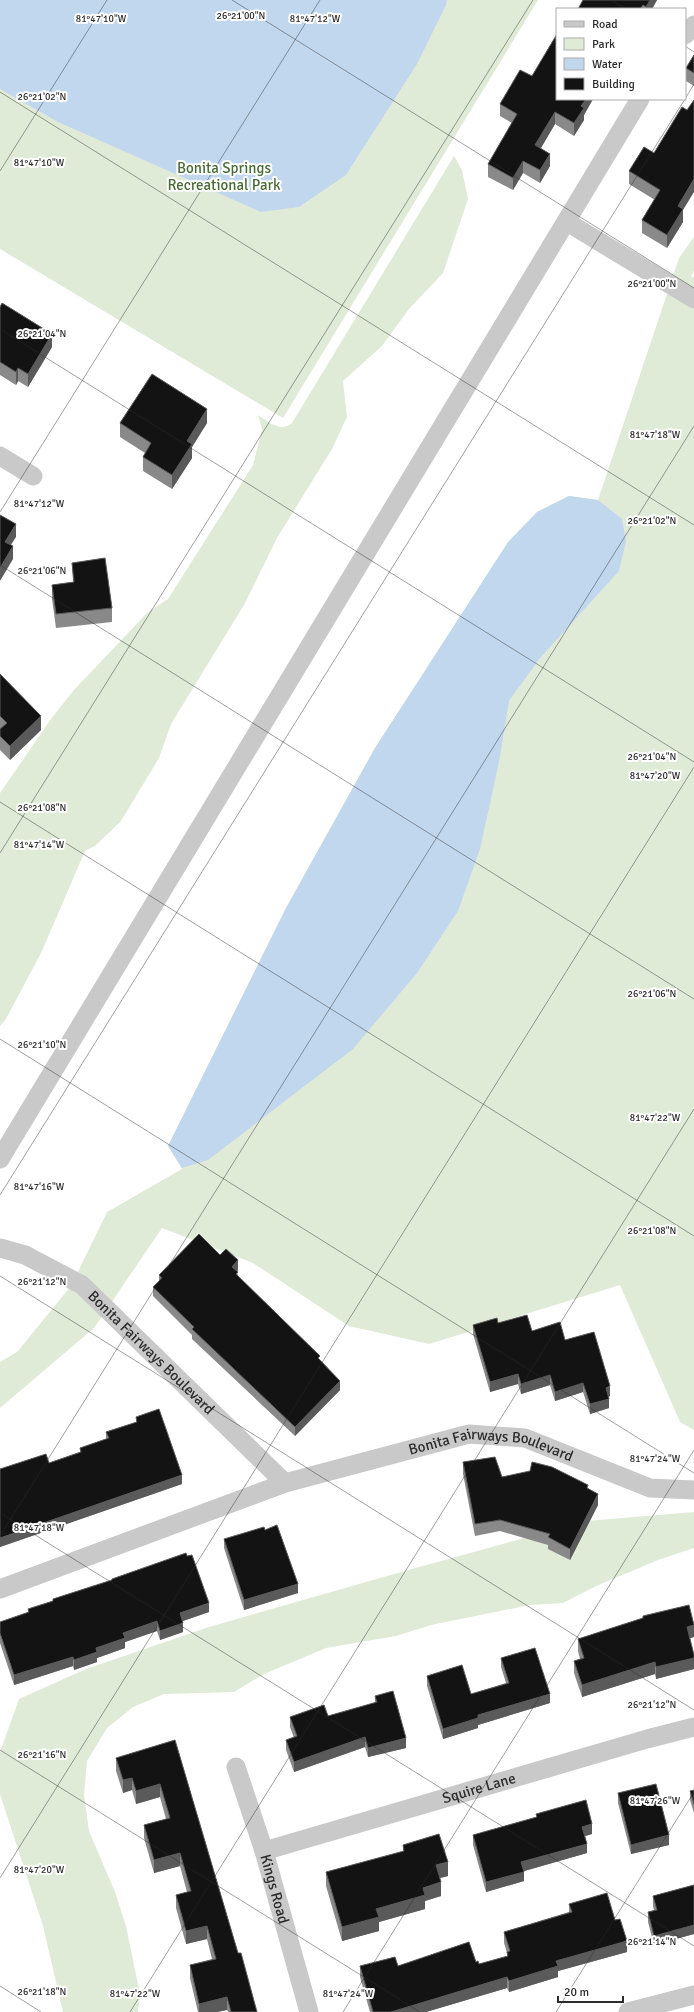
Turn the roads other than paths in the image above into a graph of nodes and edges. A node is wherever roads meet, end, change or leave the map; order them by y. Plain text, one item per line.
1 (694, 25) edge
2 (686, 34) edge
3 (639, 100) edge
4 (567, 222) junction
5 (694, 299) edge
6 (0, 456) edge
7 (34, 476) dead end
8 (0, 1159) edge
9 (0, 1248) edge
10 (285, 1483) junction
11 (694, 1490) edge
12 (0, 1589) edge
13 (694, 1727) edge
14 (236, 1768) dead end
15 (264, 1851) junction
16 (694, 1995) edge
17 (310, 2012) edge
18 (628, 2012) edge

1 - 2 street
3 - 4 street
4 - 5 street
4 - 8 street
6 - 7 street
9 - 10 street, Bonita Fairways Boulevard
10 - 11 street, Bonita Fairways Boulevard
10 - 12 street, Bonita Fairways Boulevard
13 - 15 street, Squire Lane
14 - 15 street, Kings Road
15 - 17 street, Kings Road
16 - 18 street

